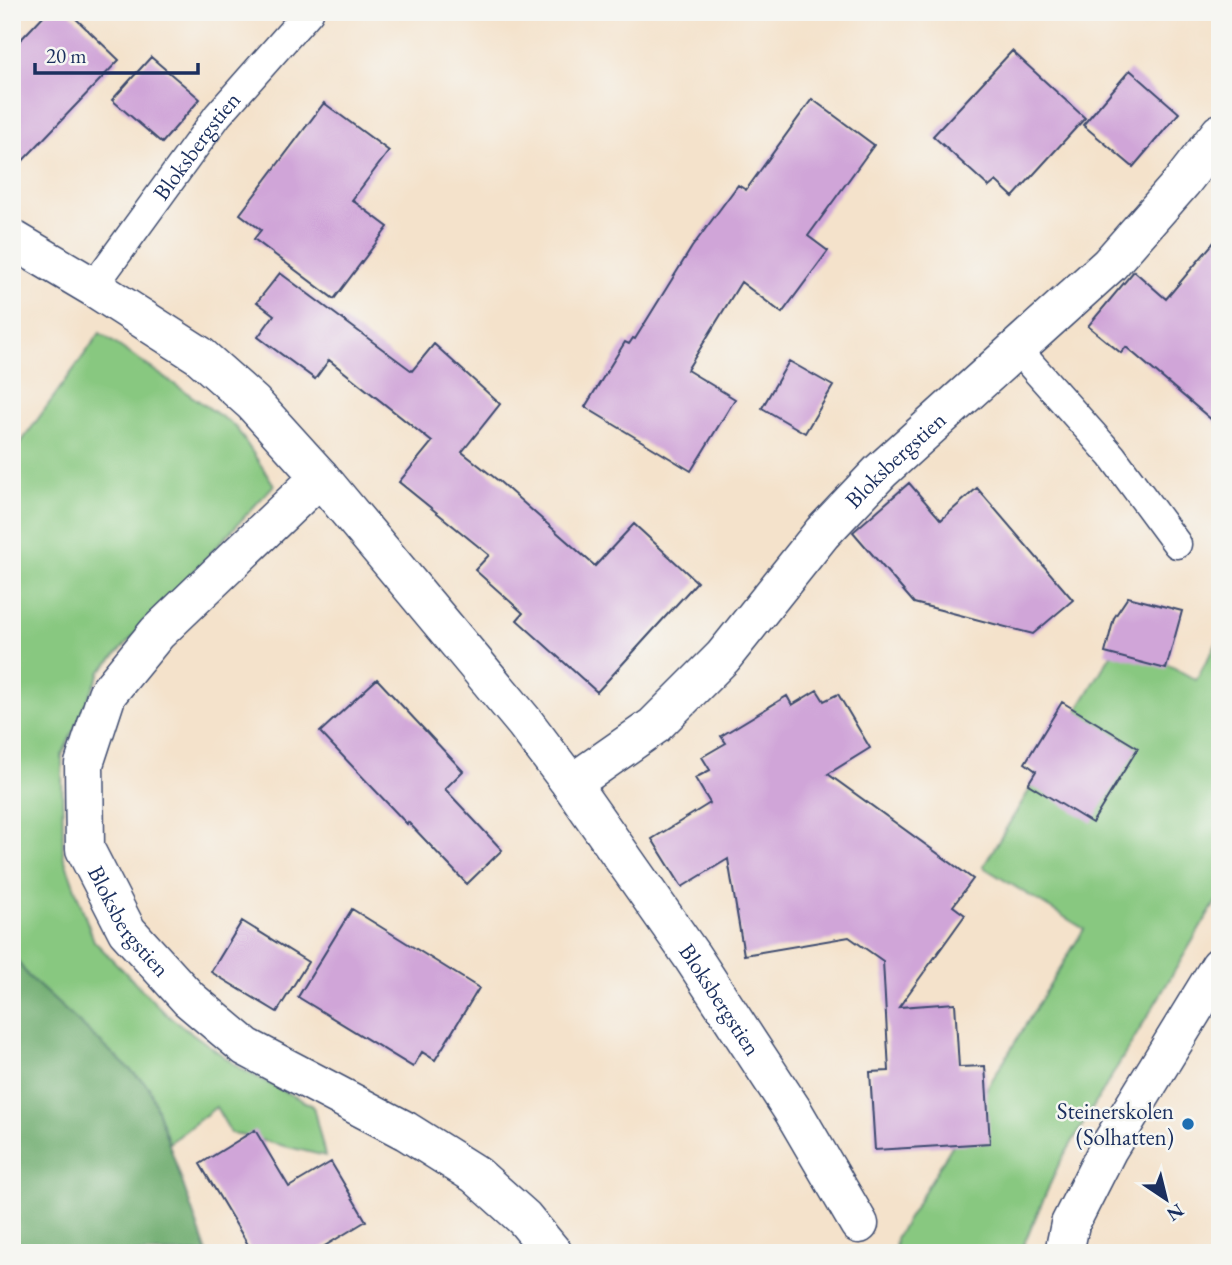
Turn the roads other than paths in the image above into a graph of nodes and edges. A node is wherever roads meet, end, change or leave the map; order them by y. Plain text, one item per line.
1 (309, 12) edge
2 (1220, 133) edge
3 (12, 239) edge
4 (93, 287) junction
5 (1017, 349) junction
6 (320, 477) junction
7 (1177, 544) dead end
8 (571, 784) junction
9 (1220, 966) edge
10 (859, 1224) dead end
11 (553, 1253) edge
12 (1064, 1253) edge

1 - 4 lane, Bloksbergstien
2 - 5 street, Bloksbergstien
3 - 4 street, Bloksbergstien
4 - 6 street, Bloksbergstien
5 - 7 lane
5 - 8 street, Bloksbergstien
6 - 8 street, Bloksbergstien
6 - 11 street, Bloksbergstien
8 - 10 street, Bloksbergstien
9 - 12 street

